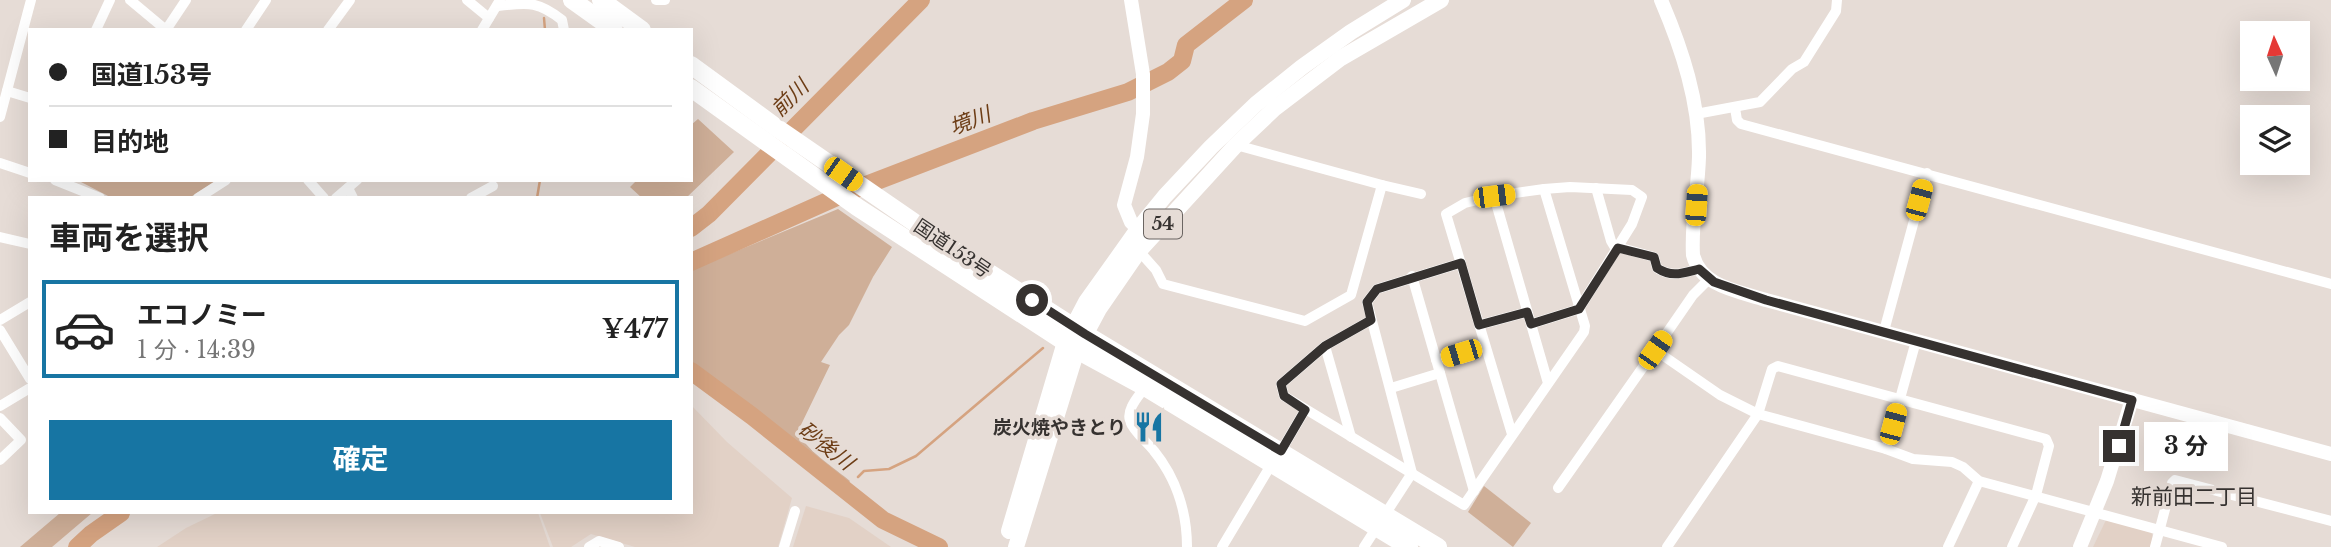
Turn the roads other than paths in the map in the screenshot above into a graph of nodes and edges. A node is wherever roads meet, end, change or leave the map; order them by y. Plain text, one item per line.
1 (31, 0) edge
2 (110, 0) edge
3 (130, 0) edge
4 (186, 0) edge
5 (265, 0) edge
6 (350, 0) edge
7 (467, 0) edge
8 (572, 0) edge
9 (601, 0) edge
10 (656, 0) edge
11 (665, 0) edge
12 (1130, 0) edge
13 (1404, 0) edge
14 (1441, 0) edge
15 (1661, 0) edge
16 (1837, 0) edge
17 (499, 3) edge
18 (489, 18) junction
19 (97, 28) edge
20 (164, 28) edge
21 (167, 28) edge
22 (247, 28) edge
23 (329, 28) edge
24 (483, 28) edge
25 (564, 28) edge
26 (611, 28) edge
27 (639, 28) edge
28 (693, 67) edge
29 (693, 89) edge
30 (7, 91) junction
31 (28, 97) edge
32 (1735, 108) junction
33 (1696, 114) junction
34 (0, 117) edge
35 (1236, 145) junction
36 (0, 163) edge
37 (28, 172) edge
38 (1927, 173) junction
39 (221, 182) edge
40 (311, 182) edge
41 (72, 183) edge
42 (491, 183) edge
43 (1382, 185) junction
44 (1596, 188) junction
45 (1544, 189) junction
46 (1421, 194) dead end
47 (96, 196) edge
48 (201, 196) edge
49 (322, 196) edge
50 (474, 196) edge
51 (1494, 196) junction
52 (1138, 229) junction
53 (0, 237) edge
54 (28, 244) edge
55 (1618, 248) junction
56 (1139, 251) junction
57 (1461, 263) junction
58 (1704, 274) junction
59 (1412, 276) junction
60 (2331, 284) edge
61 (28, 303) edge
62 (1579, 309) junction
63 (1527, 312) junction
64 (0, 320) edge
65 (1371, 320) junction
66 (1531, 324) junction
67 (1479, 325) junction
68 (0, 330) edge
69 (1884, 331) junction
70 (1075, 338) junction
71 (1916, 341) junction
72 (1325, 346) junction
73 (1485, 346) junction
74 (1655, 350) junction
75 (1436, 360) junction
76 (1440, 373) junction
77 (28, 376) edge
78 (1548, 383) junction
79 (1145, 387) junction
80 (1391, 388) junction
81 (28, 389) edge
82 (1900, 399) junction
83 (2132, 400) junction
84 (0, 406) edge
85 (1305, 410) junction
86 (1758, 414) junction
87 (0, 418) edge
88 (1512, 434) junction
89 (1351, 437) junction
90 (1886, 449) junction
91 (2331, 454) edge
92 (1276, 458) junction
93 (0, 460) edge
94 (1412, 473) junction
95 (1979, 481) junction
96 (1558, 488) dead end
97 (1474, 491) junction
98 (2036, 495) junction
99 (794, 511) dead end
100 (2095, 512) junction
101 (1380, 521) junction
102 (2331, 521) edge
103 (2159, 530) junction
104 (589, 547) edge
105 (619, 547) edge
106 (784, 547) edge
107 (1005, 547) edge
108 (1016, 547) edge
109 (1187, 547) edge
110 (1222, 547) edge
111 (1364, 547) edge
112 (1409, 547) edge
113 (1438, 547) edge
114 (1667, 547) edge
115 (1948, 547) edge
116 (2012, 547) edge
117 (2080, 547) edge
118 (2155, 547) edge
119 (2222, 547) edge

1 - 30 street
2 - 19 street
3 - 20 street
4 - 21 street
5 - 22 street
6 - 23 street
7 - 18 street
8 - 26 highway
9 - 27 highway
10 - 11 street
12 - 52 street
13 - 52 main road, 54
14 - 35 main road, 54
15 - 33 street
16 - 32 street
17 - 18 street
17 - 25 street
18 - 24 street
28 - 70 highway, 国道153号
29 - 70 highway, 国道153号
30 - 31 street
30 - 34 street
32 - 33 street
32 - 38 street
33 - 58 street
35 - 43 street
35 - 56 main road, 54
36 - 37 street
38 - 60 street
38 - 69 street
39 - 48 street
40 - 49 street
41 - 47 street
42 - 50 street
43 - 46 street
43 - 56 street
44 - 45 street
44 - 55 street
44 - 55 street
45 - 51 street
45 - 62 street
51 - 57 street
51 - 63 street
52 - 70 main road, 54
53 - 54 street
55 - 58 street
55 - 62 street
56 - 70 main road, 54
57 - 59 street
57 - 67 street
58 - 69 street
58 - 74 street
59 - 65 street
59 - 75 street
61 - 64 street
62 - 66 street
62 - 78 street
63 - 66 street
63 - 67 street
65 - 72 street
65 - 80 street
66 - 78 street
67 - 73 street
68 - 77 street
69 - 71 street
70 - 79 highway, 国道153号
70 - 92 highway, 国道153号
70 - 107 main road, 54
70 - 108 main road, 54
71 - 82 street
71 - 83 street
72 - 85 street
72 - 89 street
73 - 75 street
73 - 88 street
74 - 86 street
74 - 96 street
75 - 76 street
76 - 80 street
76 - 97 street
78 - 88 street
79 - 92 highway, 国道153号
79 - 109 street
80 - 94 street
81 - 84 street
82 - 86 street
82 - 90 street
82 - 98 street
83 - 91 street
83 - 100 street
85 - 89 street
85 - 92 street
86 - 90 street
86 - 114 street
87 - 93 street
88 - 97 street
89 - 94 street
90 - 95 street
92 - 101 highway, 国道153号
92 - 110 street
94 - 97 street
94 - 101 street
95 - 98 street
95 - 115 street
98 - 100 street
98 - 116 street
99 - 106 street
100 - 103 street
100 - 117 street
101 - 111 street
101 - 112 highway, 国道153号
101 - 113 highway, 国道153号
102 - 103 street
103 - 118 street
103 - 119 street
104 - 105 street

